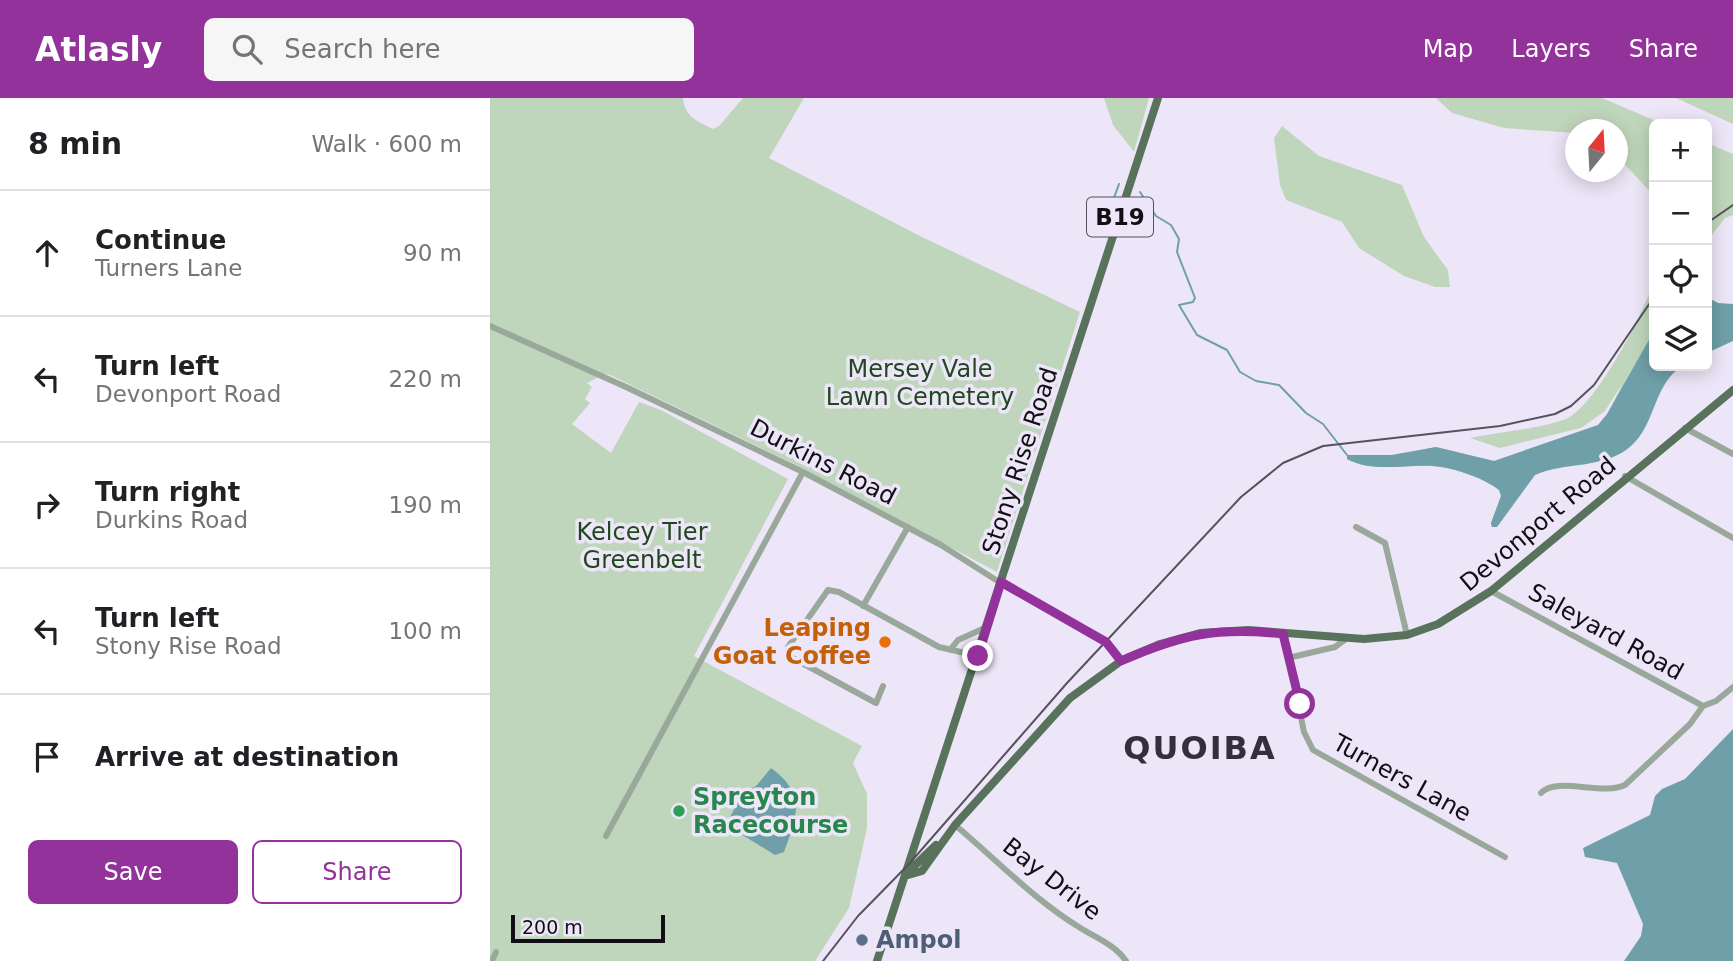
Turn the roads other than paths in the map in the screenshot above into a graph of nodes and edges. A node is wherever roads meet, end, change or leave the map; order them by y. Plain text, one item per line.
1 (1158, 98) edge
2 (490, 327) edge
3 (1733, 390) edge
4 (1685, 428) junction
5 (1733, 454) edge
6 (803, 472) junction
7 (1625, 477) junction
8 (908, 527) junction
9 (1356, 527) dead end
10 (1733, 538) edge
11 (1001, 582) junction
12 (1491, 591) junction
13 (863, 606) junction
14 (988, 627) junction
15 (1283, 634) junction
16 (1407, 635) junction
17 (1347, 639) junction
18 (950, 650) junction
19 (978, 656) junction
20 (1288, 657) junction
21 (1121, 661) junction
22 (883, 686) dead end
23 (1733, 687) edge
24 (1703, 706) junction
25 (1541, 793) dead end
26 (953, 828) junction
27 (606, 836) dead end
28 (1505, 857) dead end
29 (905, 876) junction
30 (495, 952) dead end
31 (492, 961) edge
32 (877, 961) edge
33 (1126, 961) edge

1 - 11 main road, Stony Rise Road / B19
2 - 6 street, Durkins Road
3 - 4 main road, Devonport Road
4 - 5 street
4 - 7 main road, Devonport Road
6 - 8 street, Durkins Road
6 - 27 street
7 - 10 street
7 - 12 main road, Devonport Road
8 - 11 street, Durkins Road
8 - 13 street
9 - 16 street
11 - 14 main road, Stony Rise Road / B19
11 - 21 street, Durkins Road
12 - 16 main road, Devonport Road
12 - 24 street, Saleyard Road
13 - 18 street
13 - 22 street
14 - 18 street
14 - 19 main road, Stony Rise Road / B19
15 - 17 main road, Devonport Road
15 - 20 street, Turners Lane
15 - 21 main road, Devonport Road
16 - 17 main road, Devonport Road
17 - 20 street, Devonport Road
18 - 19 street
19 - 29 main road, Stony Rise Road / B19
20 - 28 street, Turners Lane
21 - 26 main road, Devonport Road
23 - 24 street
24 - 25 street
26 - 29 main road, Devonport Road
26 - 33 street, Bay Drive
29 - 32 main road, B19
30 - 31 street

